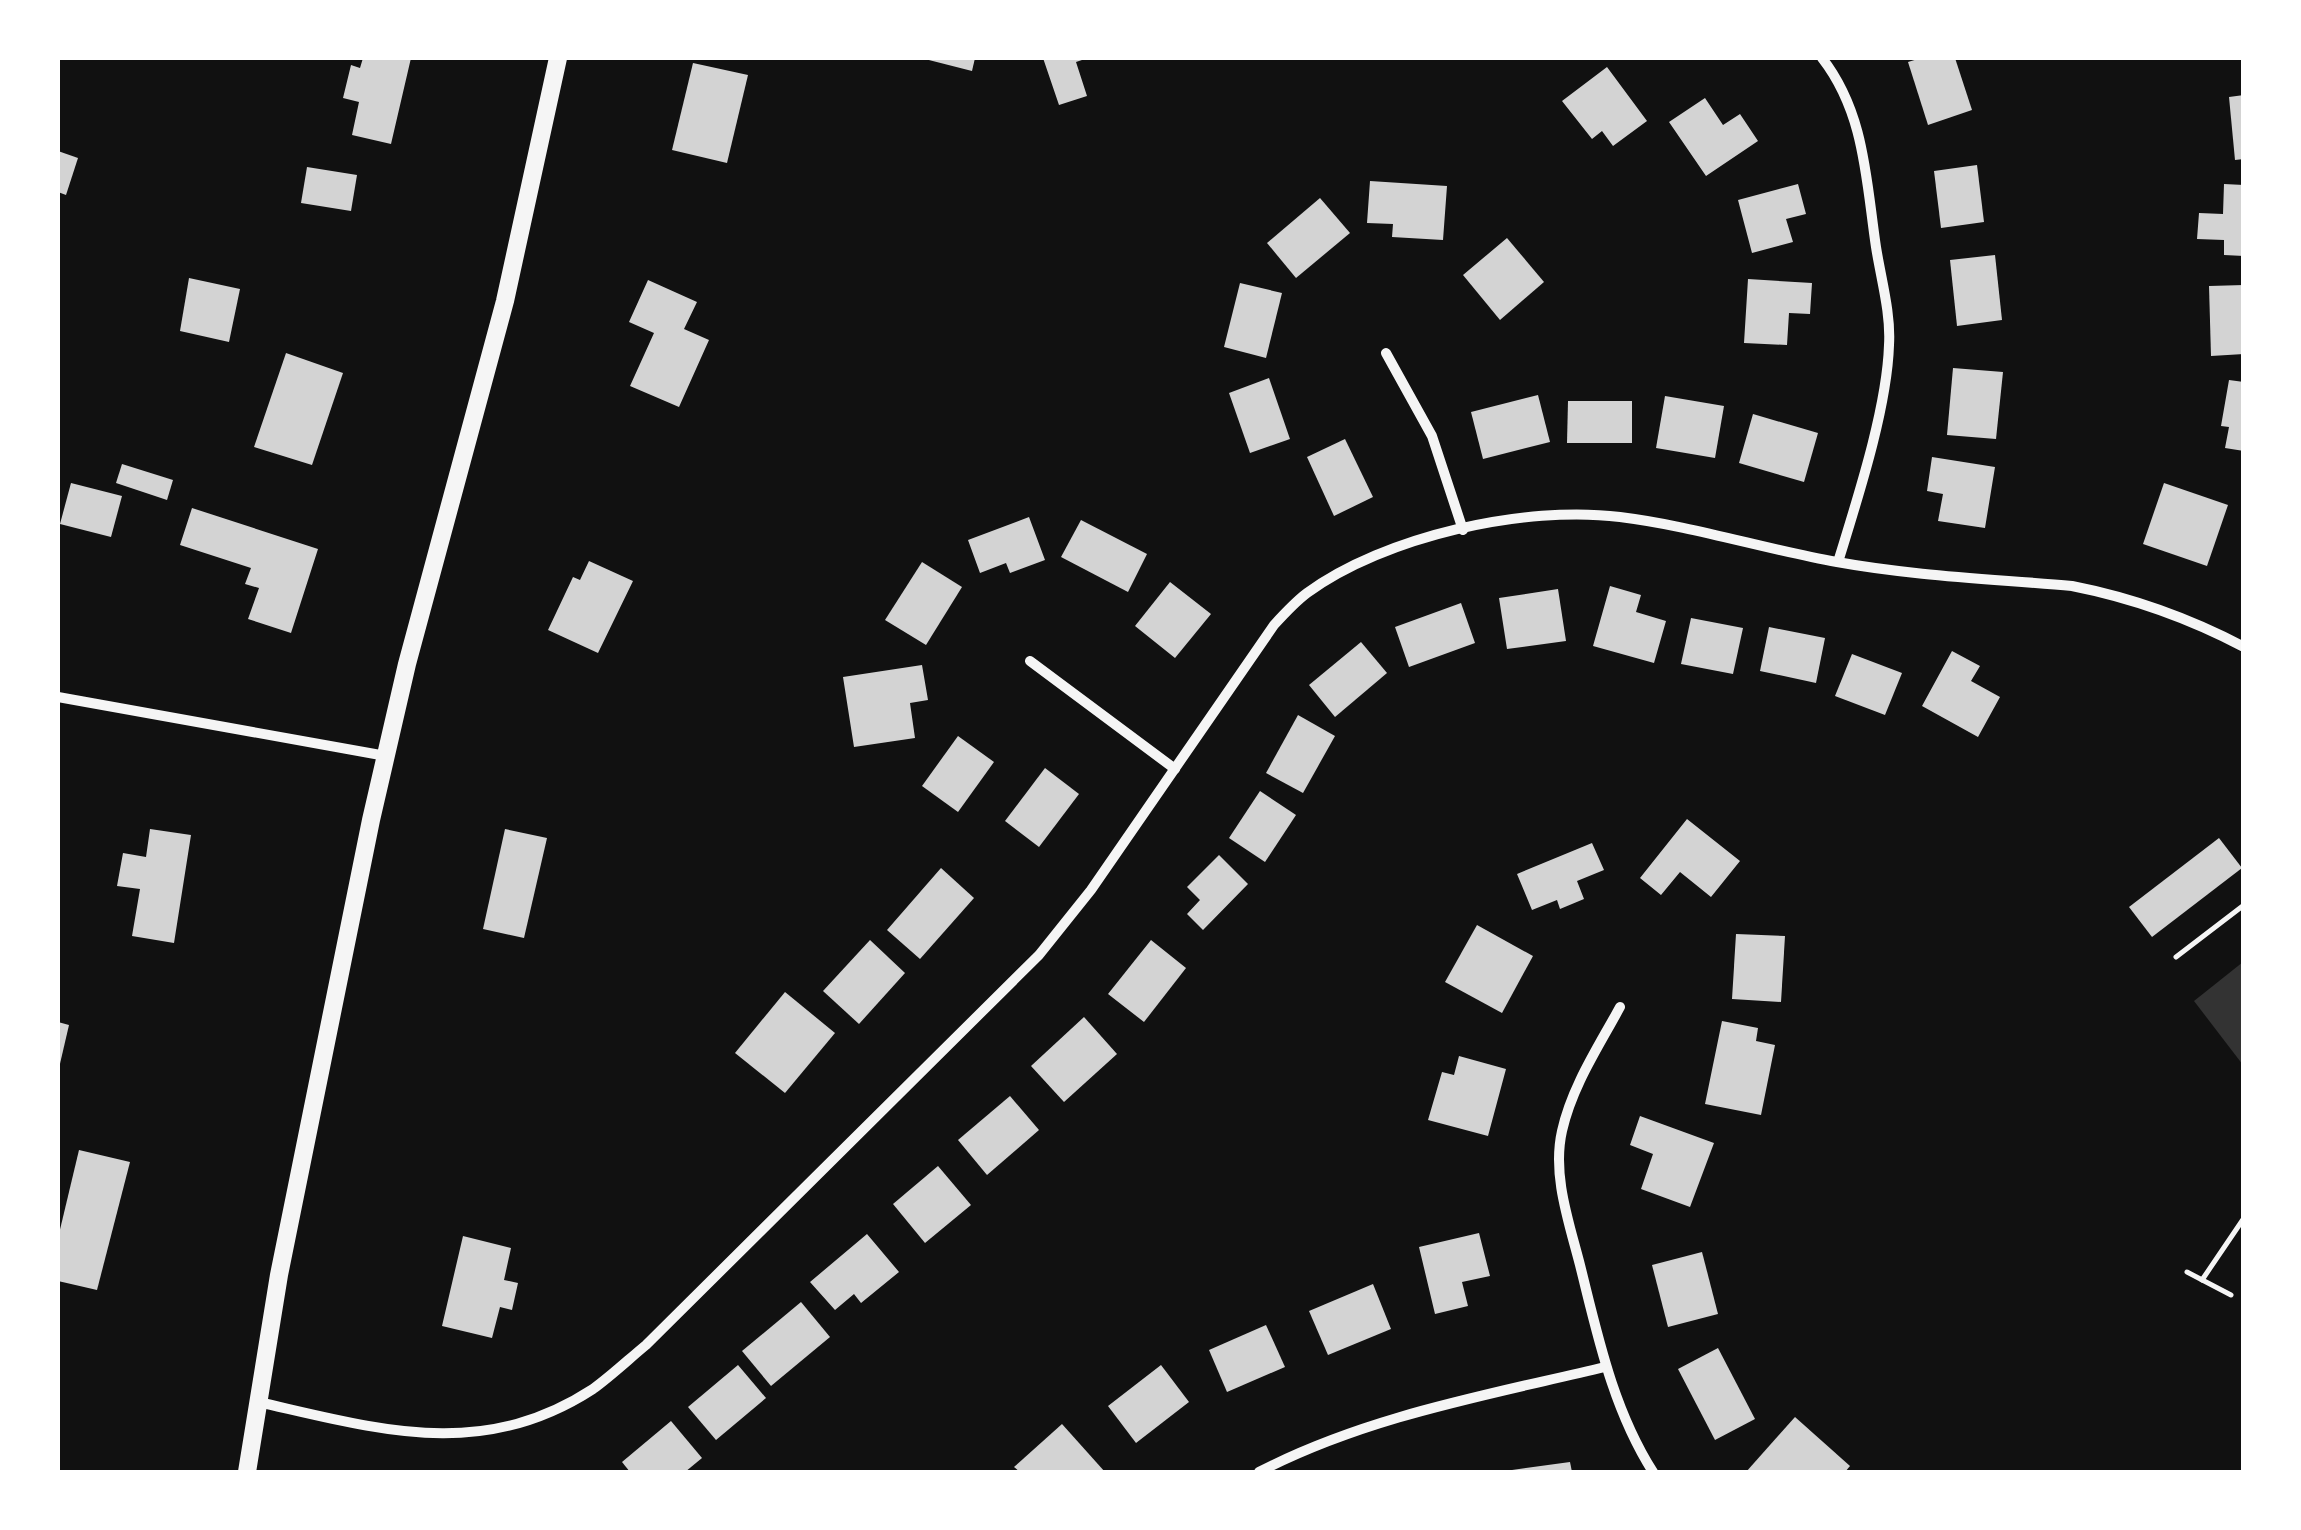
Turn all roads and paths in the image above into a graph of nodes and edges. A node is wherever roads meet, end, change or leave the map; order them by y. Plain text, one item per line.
1 (558, 58) edge
2 (1822, 58) edge
3 (1386, 352) dead end
4 (1463, 530) junction
5 (1838, 562) junction
6 (2244, 647) edge
7 (1030, 661) dead end
8 (58, 697) edge
9 (386, 756) junction
10 (1175, 769) junction
11 (2244, 905) edge
12 (2176, 956) dead end
13 (1620, 1007) dead end
14 (2244, 1218) edge
15 (2187, 1272) dead end
16 (2202, 1280) junction
17 (2231, 1295) dead end
18 (1605, 1366) junction
19 (257, 1402) junction
20 (247, 1472) edge
21 (1259, 1472) edge
22 (1653, 1472) edge

1 - 9 main road
2 - 5 street
3 - 4 street
4 - 5 street
4 - 10 street
5 - 6 street
7 - 10 street
8 - 9 street
9 - 19 main road
10 - 19 street
11 - 12 path
13 - 18 street
14 - 16 path
15 - 16 path
16 - 17 path
18 - 21 street
18 - 22 street
19 - 20 main road

